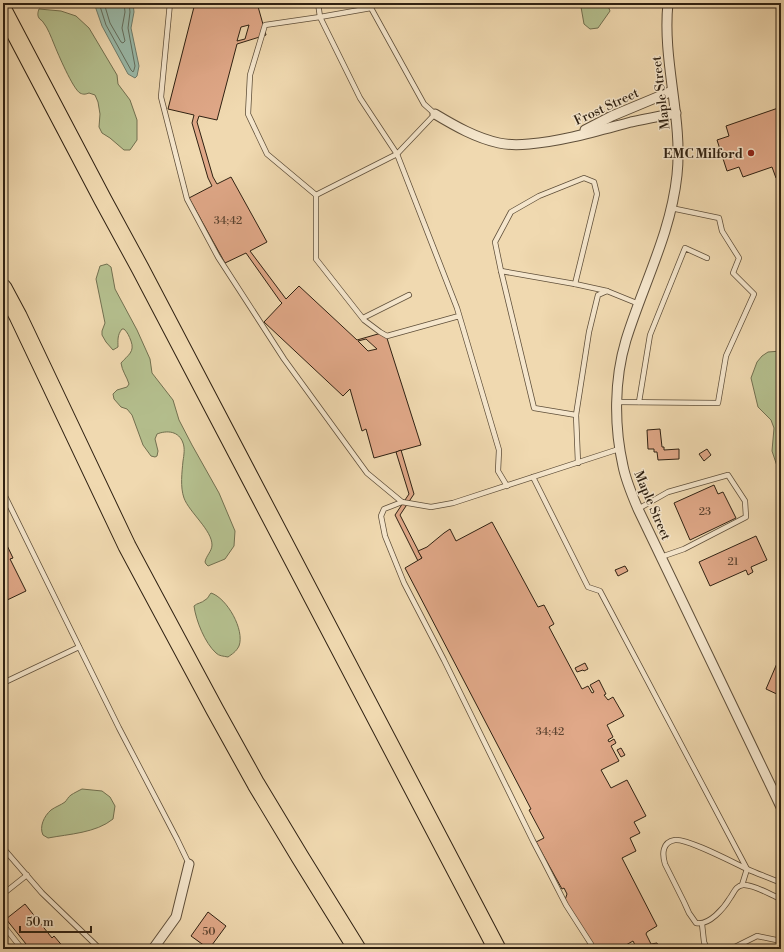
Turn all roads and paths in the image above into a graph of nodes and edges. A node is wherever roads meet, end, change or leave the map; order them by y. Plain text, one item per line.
1 (170, 3) edge
2 (318, 3) edge
3 (668, 3) edge
4 (370, 5) edge
5 (3, 10) edge
6 (320, 17) junction
7 (672, 91) junction
8 (676, 113) junction
9 (435, 114) junction
10 (573, 136) junction
11 (397, 154) junction
12 (316, 195) junction
13 (671, 208) junction
14 (707, 258) dead end
15 (501, 271) junction
16 (574, 284) junction
17 (3, 288) edge
18 (607, 291) junction
19 (409, 295) dead end
20 (639, 304) junction
21 (459, 316) junction
22 (363, 318) junction
23 (617, 402) junction
24 (639, 402) junction
25 (576, 415) junction
26 (619, 449) junction
27 (578, 463) junction
28 (533, 477) junction
29 (507, 486) junction
30 (3, 492) edge
31 (402, 502) junction
32 (638, 509) junction
33 (661, 557) junction
34 (79, 647) junction
35 (3, 683) edge
36 (781, 807) edge
37 (3, 848) edge
38 (189, 864) joint
39 (747, 869) junction
40 (27, 875) junction
41 (781, 883) edge
42 (742, 885) junction
43 (3, 894) edge
44 (781, 899) edge
45 (702, 924) junction
46 (3, 925) edge
47 (781, 941) edge
48 (22, 949) edge
49 (98, 949) edge
50 (153, 949) edge
51 (357, 949) edge
52 (497, 949) edge
53 (593, 949) edge
54 (708, 949) edge
55 (731, 949) edge

1 - 31 lane
2 - 6 lane
3 - 7 street, Maple Street
4 - 6 lane
4 - 9 lane
5 - 52 highway
6 - 11 lane
6 - 12 lane
7 - 8 street, Maple Street
7 - 10 street, Frost Street
8 - 10 street, Frost Street
8 - 13 street, Maple Street
9 - 10 street, Frost Street
9 - 11 lane
11 - 12 lane
11 - 21 lane
12 - 22 lane
13 - 20 street, Maple Street
13 - 24 lane
14 - 24 lane
15 - 16 lane
15 - 16 lane
15 - 25 lane
16 - 18 lane
17 - 51 highway
18 - 20 lane
18 - 25 lane
19 - 22 lane
20 - 23 street, Maple Street
21 - 22 lane
21 - 29 lane
23 - 24 lane
23 - 26 street, Maple Street
25 - 27 lane
26 - 27 lane
26 - 32 street, Maple Street
27 - 28 lane
28 - 29 lane
28 - 39 lane
29 - 31 lane
30 - 34 lane
31 - 53 lane
32 - 33 street, Maple Street
32 - 33 lane
33 - 36 street, Maple Street
34 - 35 lane
34 - 38 lane
37 - 40 lane
38 - 50 street
39 - 41 lane
39 - 42 lane
39 - 45 lane
40 - 43 lane
40 - 49 lane
42 - 44 lane
42 - 45 lane
45 - 54 lane
46 - 48 lane
47 - 55 lane

